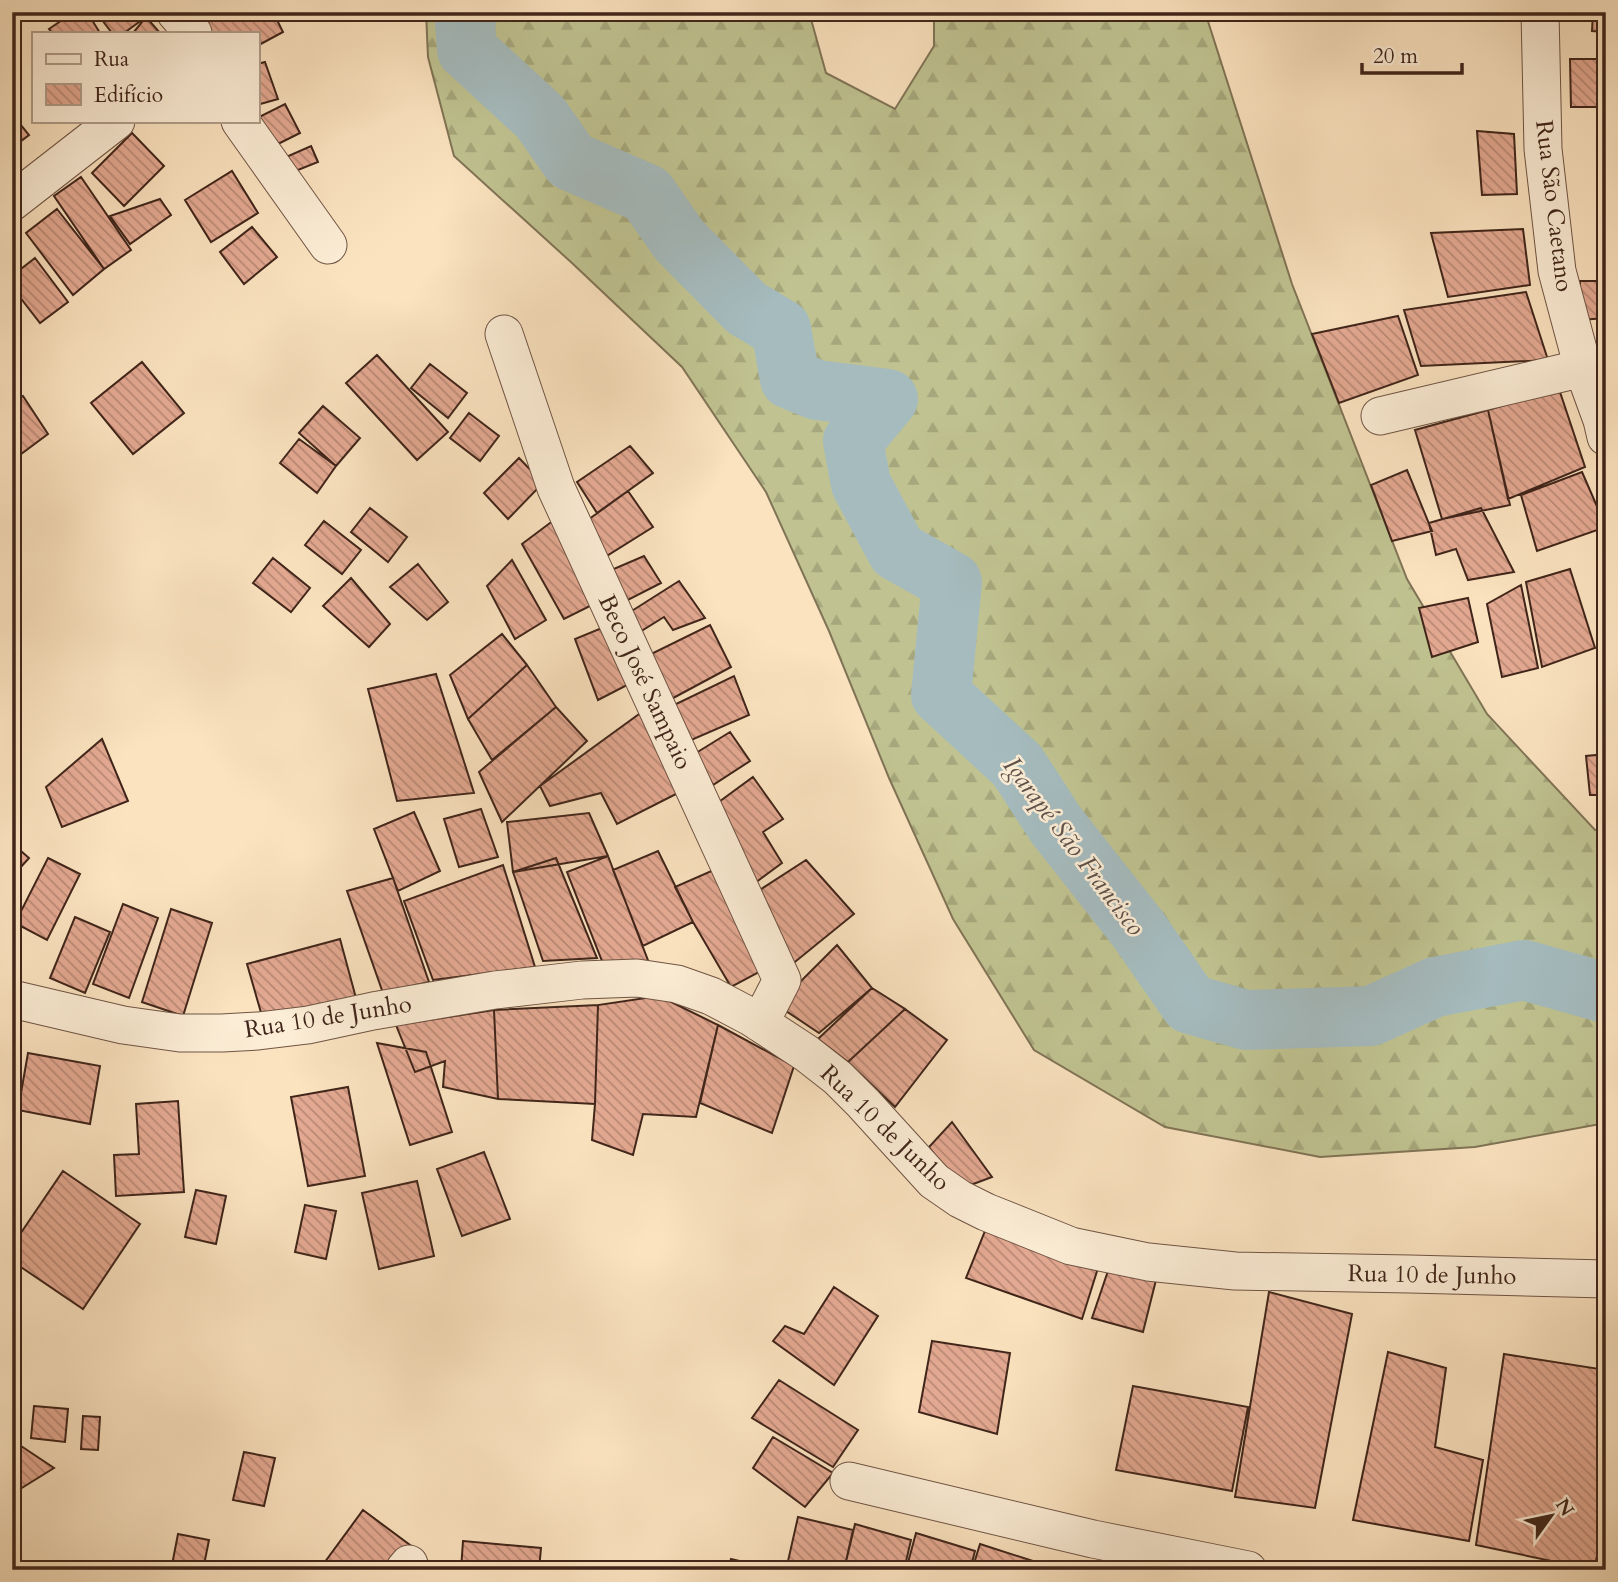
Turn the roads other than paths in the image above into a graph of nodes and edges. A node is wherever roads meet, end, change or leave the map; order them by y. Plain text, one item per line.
1 (175, 12) edge
2 (1540, 12) edge
3 (192, 32) edge
4 (115, 122) edge
5 (241, 122) edge
6 (12, 202) edge
7 (328, 245) dead end
8 (504, 334) dead end
9 (1583, 368) junction
10 (1380, 416) dead end
11 (1606, 437) edge
12 (12, 999) edge
13 (760, 1023) junction
14 (1606, 1279) edge
15 (849, 1481) dead end
16 (1089, 1554) edge
17 (1248, 1570) edge

1 - 3 street
2 - 9 street, Rua São Caetano
4 - 6 street
5 - 7 street
8 - 13 street, Beco José Sampaio
9 - 10 street
9 - 11 street, Rua São Caetano
12 - 13 street, Rua 10 de Junho
13 - 14 street, Rua 10 de Junho
15 - 16 street
16 - 17 street

